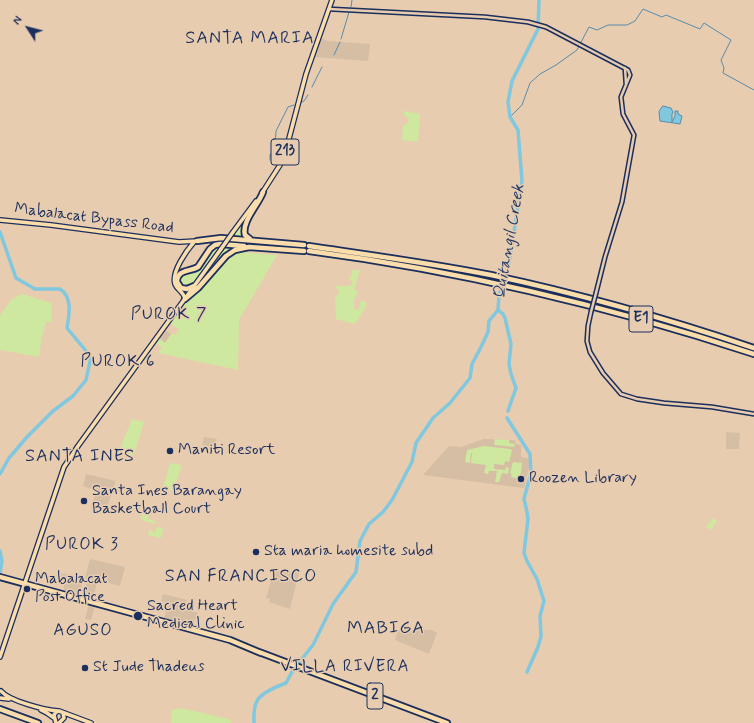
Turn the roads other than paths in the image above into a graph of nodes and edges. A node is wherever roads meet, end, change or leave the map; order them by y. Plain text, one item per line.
1 (332, 0) edge
2 (330, 9) junction
3 (625, 68) junction
4 (626, 84) junction
5 (263, 192) junction
6 (2, 220) edge
7 (217, 239) junction
8 (195, 241) junction
9 (254, 241) junction
10 (185, 242) junction
11 (258, 247) junction
12 (307, 248) junction
13 (187, 250) junction
14 (180, 269) dead end
15 (176, 276) junction
16 (194, 286) junction
17 (184, 300) junction
18 (754, 348) edge
19 (754, 354) edge
20 (754, 414) edge
21 (2, 578) edge
22 (24, 584) junction
23 (0, 657) edge
24 (0, 691) edge
25 (0, 697) edge
26 (0, 709) edge
27 (0, 712) edge
28 (60, 712) junction
29 (71, 716) junction
30 (59, 721) edge
31 (29, 723) edge
32 (38, 723) edge
33 (91, 723) edge
34 (447, 723) edge

1 - 2 main road, 213
2 - 3 street
2 - 5 main road, 213
3 - 4 street
3 - 4 street
4 - 20 street, bridge
5 - 9 highway
5 - 16 main road, 213, bridge
6 - 10 main road, Mabalacat Bypass Road
7 - 8 highway
7 - 9 highway
7 - 15 highway
8 - 10 main road, Mabalacat Bypass Road
8 - 13 main road
8 - 14 main road
9 - 12 highway, E1
10 - 13 main road
11 - 12 highway, E1
11 - 16 highway
11 - 17 highway
12 - 18 highway, E1
12 - 19 highway, E1
13 - 15 main road
15 - 17 main road
16 - 17 main road, 213
17 - 22 main road, 213
21 - 22 highway, 2
22 - 23 main road, 213
22 - 34 highway, 2
24 - 25 main road
24 - 28 main road
25 - 30 main road
26 - 32 highway
27 - 31 highway
28 - 29 main road
28 - 30 main road
28 - 30 main road
29 - 30 main road
29 - 33 main road

